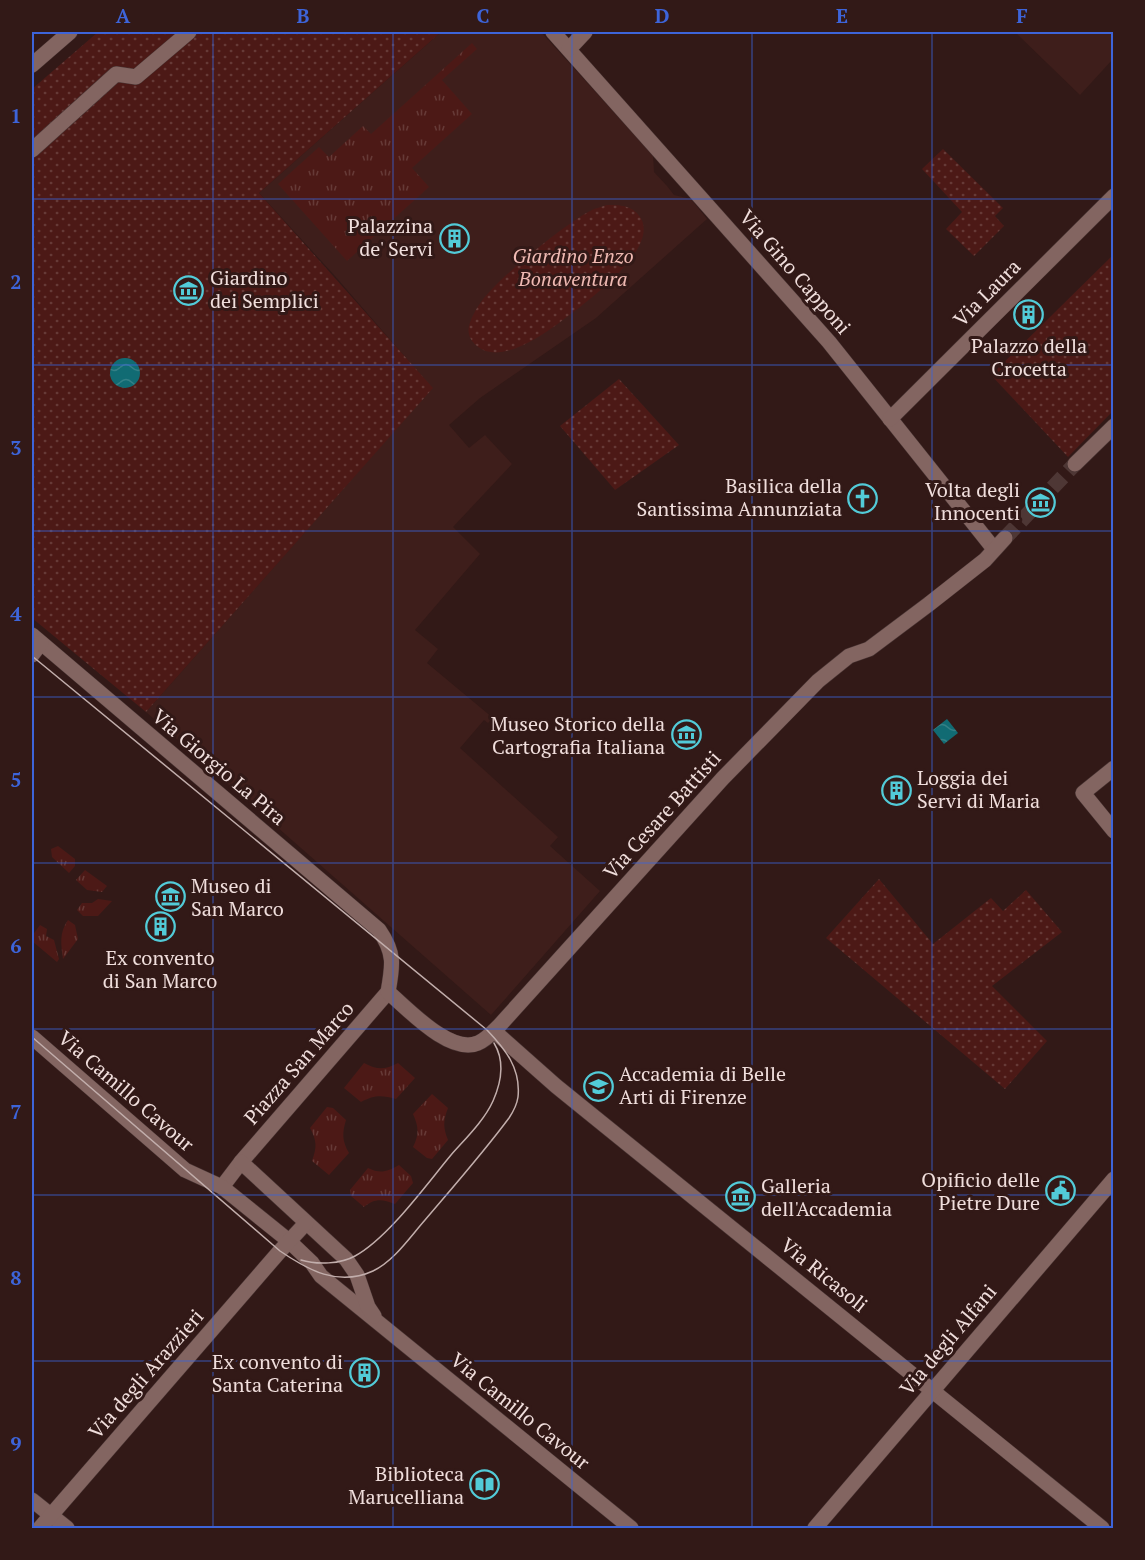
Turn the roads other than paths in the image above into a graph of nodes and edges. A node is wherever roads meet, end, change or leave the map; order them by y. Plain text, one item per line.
1 (70, 32) edge
2 (189, 32) edge
3 (553, 32) edge
4 (585, 32) edge
5 (569, 49) junction
6 (32, 65) edge
7 (32, 150) edge
8 (1113, 196) edge
9 (890, 419) junction
10 (1113, 426) edge
11 (1075, 464) tunnel mouth
12 (1005, 538) tunnel mouth
13 (994, 549) junction
14 (35, 645) edge
15 (1113, 768) edge
16 (1113, 831) edge
17 (388, 992) junction
18 (496, 1028) junction
19 (32, 1037) edge
20 (241, 1161) junction
21 (1113, 1179) edge
22 (222, 1186) junction
23 (306, 1223) junction
24 (289, 1241) junction
25 (381, 1325) junction
26 (932, 1391) junction
27 (32, 1500) edge
28 (51, 1515) junction
29 (40, 1528) edge
30 (67, 1528) edge
31 (631, 1528) edge
32 (815, 1528) edge
33 (1102, 1528) edge

1 - 6 street
2 - 7 street
3 - 5 street, Via Gino Capponi
4 - 5 street
5 - 9 street, Via Gino Capponi
8 - 9 street, Via Laura
9 - 13 street, Via Gino Capponi
10 - 11 street
12 - 13 street, Via Cesare Battisti
13 - 18 street, Via Cesare Battisti
14 - 17 street, Via Giorgio La Pira
15 - 16 street
17 - 18 street
17 - 20 street, Piazza San Marco
18 - 26 street, Via Ricasoli
19 - 22 street, Via Camillo Cavour
20 - 22 street, Piazza San Marco
20 - 23 street
21 - 26 street, Via degli Alfani
22 - 24 street
23 - 24 street
23 - 25 street
24 - 25 street
24 - 28 street, Via degli Arazzieri
25 - 31 street, Via Camillo Cavour
26 - 32 street, Via degli Alfani
26 - 33 street, Via Ricasoli
27 - 28 street
28 - 29 street, Via degli Arazzieri
28 - 30 street

